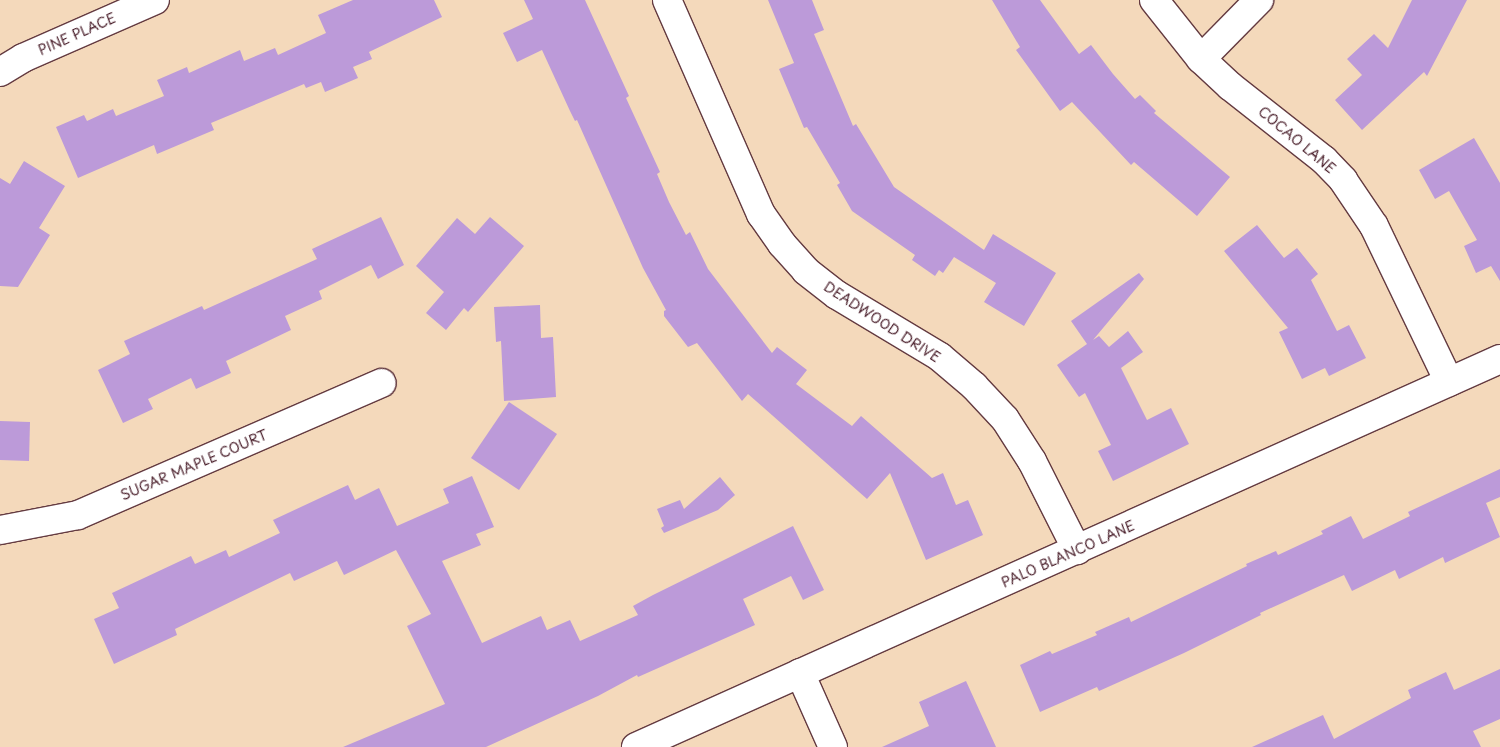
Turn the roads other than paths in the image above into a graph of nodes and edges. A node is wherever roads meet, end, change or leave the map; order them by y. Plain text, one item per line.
1 (155, 0) edge
2 (667, 0) edge
3 (1154, 0) edge
4 (1259, 0) edge
5 (1201, 59) junction
6 (0, 72) edge
7 (1500, 359) edge
8 (1449, 382) junction
9 (382, 384) dead end
10 (0, 530) edge
11 (1077, 550) junction
12 (800, 673) junction
13 (636, 747) edge
14 (833, 747) edge

1 - 6 street, PINE PLACE
2 - 11 street, DEADWOOD DRIVE
3 - 5 street, COCAO LANE
4 - 5 street
5 - 8 street, COCAO LANE
7 - 8 street, PALO BLANCO LANE
8 - 11 street, PALO BLANCO LANE
9 - 10 street, SUGAR MAPLE COURT
11 - 12 street, PALO BLANCO LANE
12 - 13 street, PALO BLANCO LANE
12 - 14 street

